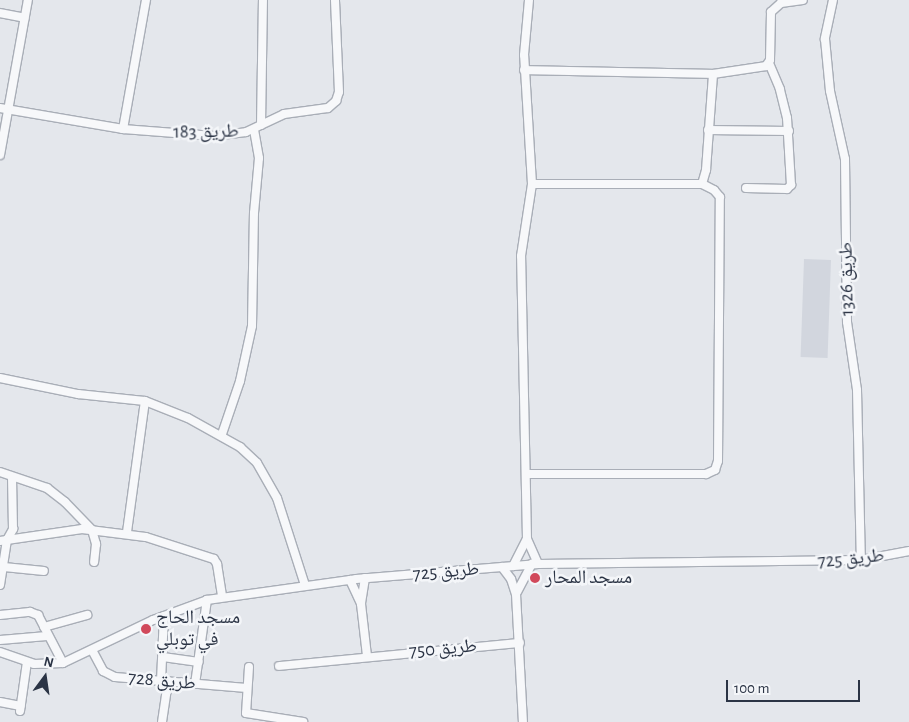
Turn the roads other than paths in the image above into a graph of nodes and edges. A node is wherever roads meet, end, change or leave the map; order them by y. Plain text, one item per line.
1 (28, 0) edge
2 (146, 0) edge
3 (263, 0) edge
4 (335, 0) edge
5 (529, 0) edge
6 (803, 0) edge
7 (833, 0) edge
8 (0, 13) edge
9 (24, 18) junction
10 (769, 63) junction
11 (524, 70) junction
12 (712, 74) junction
13 (4, 109) edge
14 (257, 127) junction
15 (123, 129) junction
16 (708, 130) junction
17 (789, 132) junction
18 (0, 155) edge
19 (532, 184) junction
20 (702, 184) junction
21 (746, 188) dead end
22 (0, 378) edge
23 (145, 402) junction
24 (222, 434) junction
25 (0, 472) edge
26 (528, 474) junction
27 (12, 478) junction
28 (92, 530) junction
29 (127, 532) junction
30 (527, 539) junction
31 (3, 540) edge
32 (909, 551) edge
33 (861, 560) junction
34 (94, 562) dead end
35 (535, 564) junction
36 (513, 566) junction
37 (4, 567) junction
38 (502, 567) junction
39 (44, 571) dead end
40 (365, 578) junction
41 (350, 580) junction
42 (0, 585) edge
43 (305, 586) junction
44 (516, 594) junction
45 (222, 596) junction
46 (207, 600) junction
47 (361, 604) junction
48 (0, 615) edge
49 (87, 615) dead end
50 (164, 616) junction
51 (44, 627) junction
52 (47, 636) junction
53 (0, 640) edge
54 (520, 643) junction
55 (92, 650) junction
56 (0, 652) edge
57 (163, 656) junction
58 (367, 656) junction
59 (27, 662) junction
60 (199, 662) junction
61 (63, 663) junction
62 (279, 666) dead end
63 (249, 667) dead end
64 (165, 681) junction
65 (195, 684) junction
66 (247, 688) junction
67 (0, 702) edge
68 (162, 722) edge
69 (303, 722) edge
70 (523, 722) edge

1 - 9 street
2 - 15 street
3 - 14 street
4 - 14 street, طريق 183
5 - 11 street
6 - 10 street
7 - 33 street, طريق 1326
8 - 9 street
9 - 13 street
10 - 12 street
10 - 17 street
11 - 12 street
11 - 19 street
12 - 16 street
13 - 15 street, طريق 183
13 - 18 street
14 - 15 street, طريق 183
14 - 24 street
16 - 17 street
16 - 20 street
17 - 21 street
19 - 20 street
19 - 26 street
20 - 26 street
22 - 23 street
23 - 24 street
23 - 29 street
24 - 43 street
25 - 27 street
26 - 30 street
27 - 28 street
27 - 31 street
28 - 29 street
28 - 31 street
28 - 34 street
29 - 45 street
30 - 35 street
30 - 36 street
31 - 37 street
32 - 33 street, طريق 725
33 - 35 street, طريق 725
35 - 36 street, طريق 725
35 - 44 street
36 - 38 street, طريق 725
37 - 39 street
37 - 42 street
38 - 40 street, طريق 725
38 - 44 street
40 - 41 street, طريق 725
40 - 47 street
41 - 43 street, طريق 725
41 - 47 street
43 - 45 street, طريق 725
44 - 54 street
45 - 46 street, طريق 725
46 - 50 street, طريق 725
46 - 60 street
47 - 58 street
48 - 51 street
49 - 51 street
50 - 55 street, طريق 725
50 - 57 street
51 - 52 street
52 - 53 street
52 - 61 street
54 - 58 street, طريق 750
54 - 70 street
55 - 61 street, طريق 725
55 - 64 street, طريق 728
56 - 59 street, طريق 725
57 - 60 street
57 - 64 street
58 - 62 street, طريق 750
59 - 61 street, طريق 725
59 - 67 street
60 - 65 street
63 - 66 street
64 - 65 street, طريق 728
64 - 68 street
65 - 66 street, طريق 728
66 - 69 street

